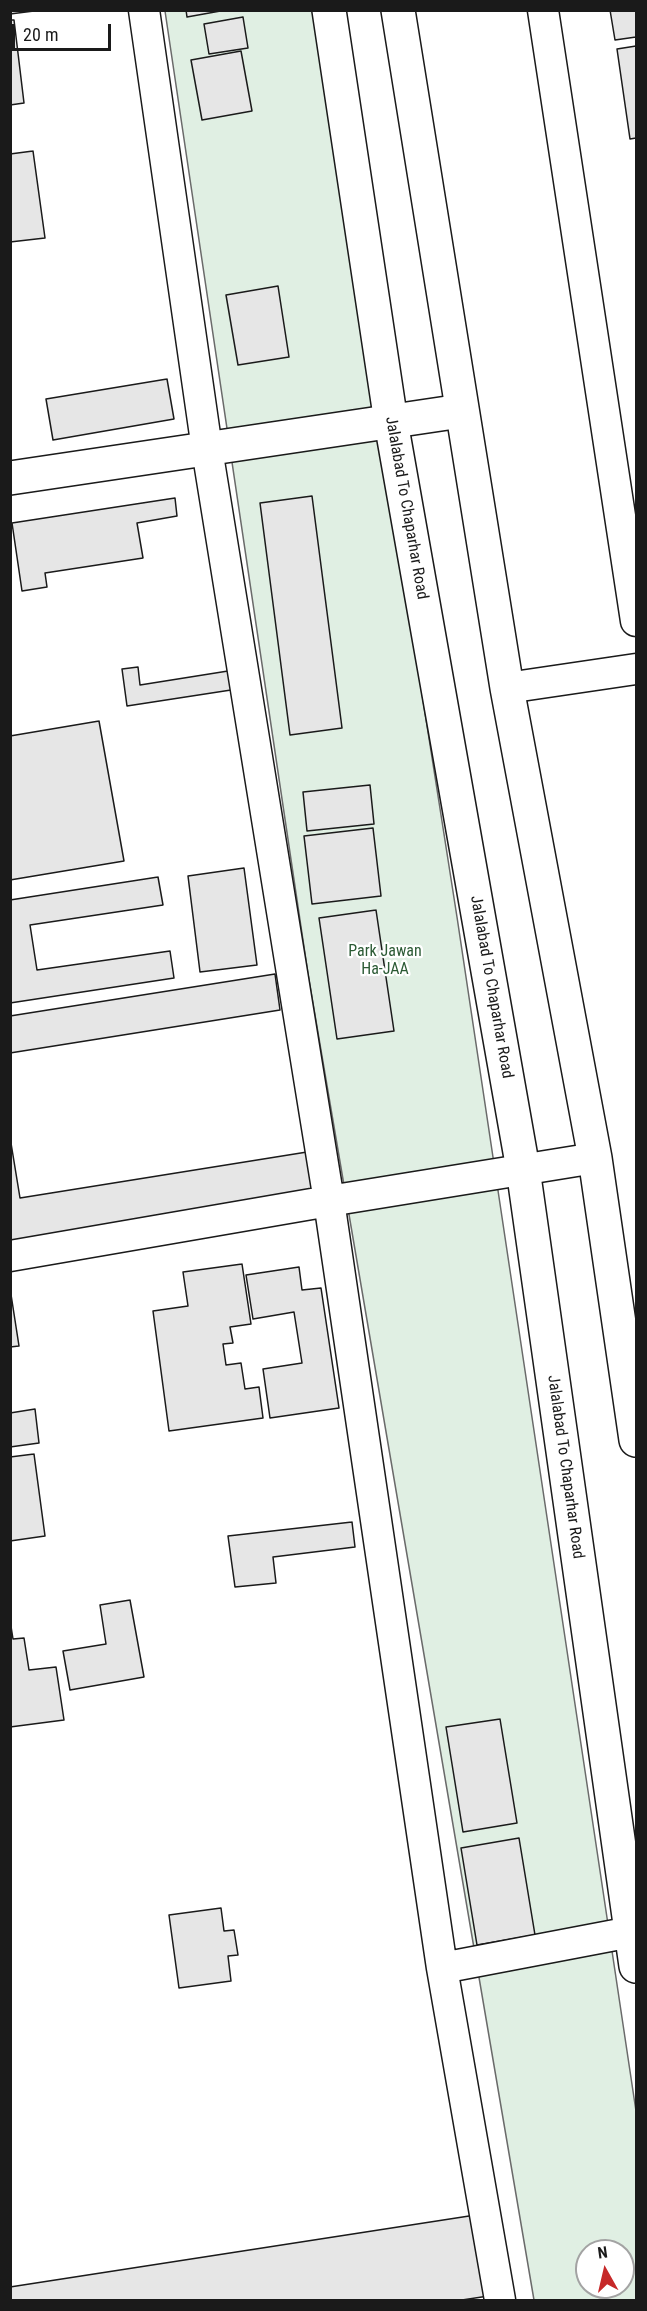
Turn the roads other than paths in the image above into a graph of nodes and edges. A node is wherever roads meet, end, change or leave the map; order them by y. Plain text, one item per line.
1 (144, 10) edge
2 (329, 10) edge
3 (398, 10) edge
4 (543, 10) edge
5 (461, 411) junction
6 (391, 422) junction
7 (207, 449) junction
8 (10, 478) edge
9 (636, 621) edge
10 (636, 669) edge
11 (507, 688) junction
12 (595, 1158) junction
13 (523, 1169) junction
14 (329, 1201) junction
15 (10, 1256) edge
16 (636, 1440) edge
17 (631, 1932) junction
18 (636, 1966) edge
19 (442, 1968) junction
20 (500, 2301) edge

1 - 7 street
2 - 6 main road, Jalalabad To Chaparhar Road
3 - 5 main road
4 - 9 street
5 - 6 main road
5 - 11 main road
6 - 7 main road
6 - 13 main road, Jalalabad To Chaparhar Road
7 - 8 main road
7 - 14 street
10 - 11 street
11 - 12 main road
12 - 13 street
12 - 16 main road
13 - 14 street
13 - 17 main road, Jalalabad To Chaparhar Road
14 - 15 street
14 - 19 street
17 - 18 main road, Jalalabad To Chaparhar Road
17 - 19 street
19 - 20 street

